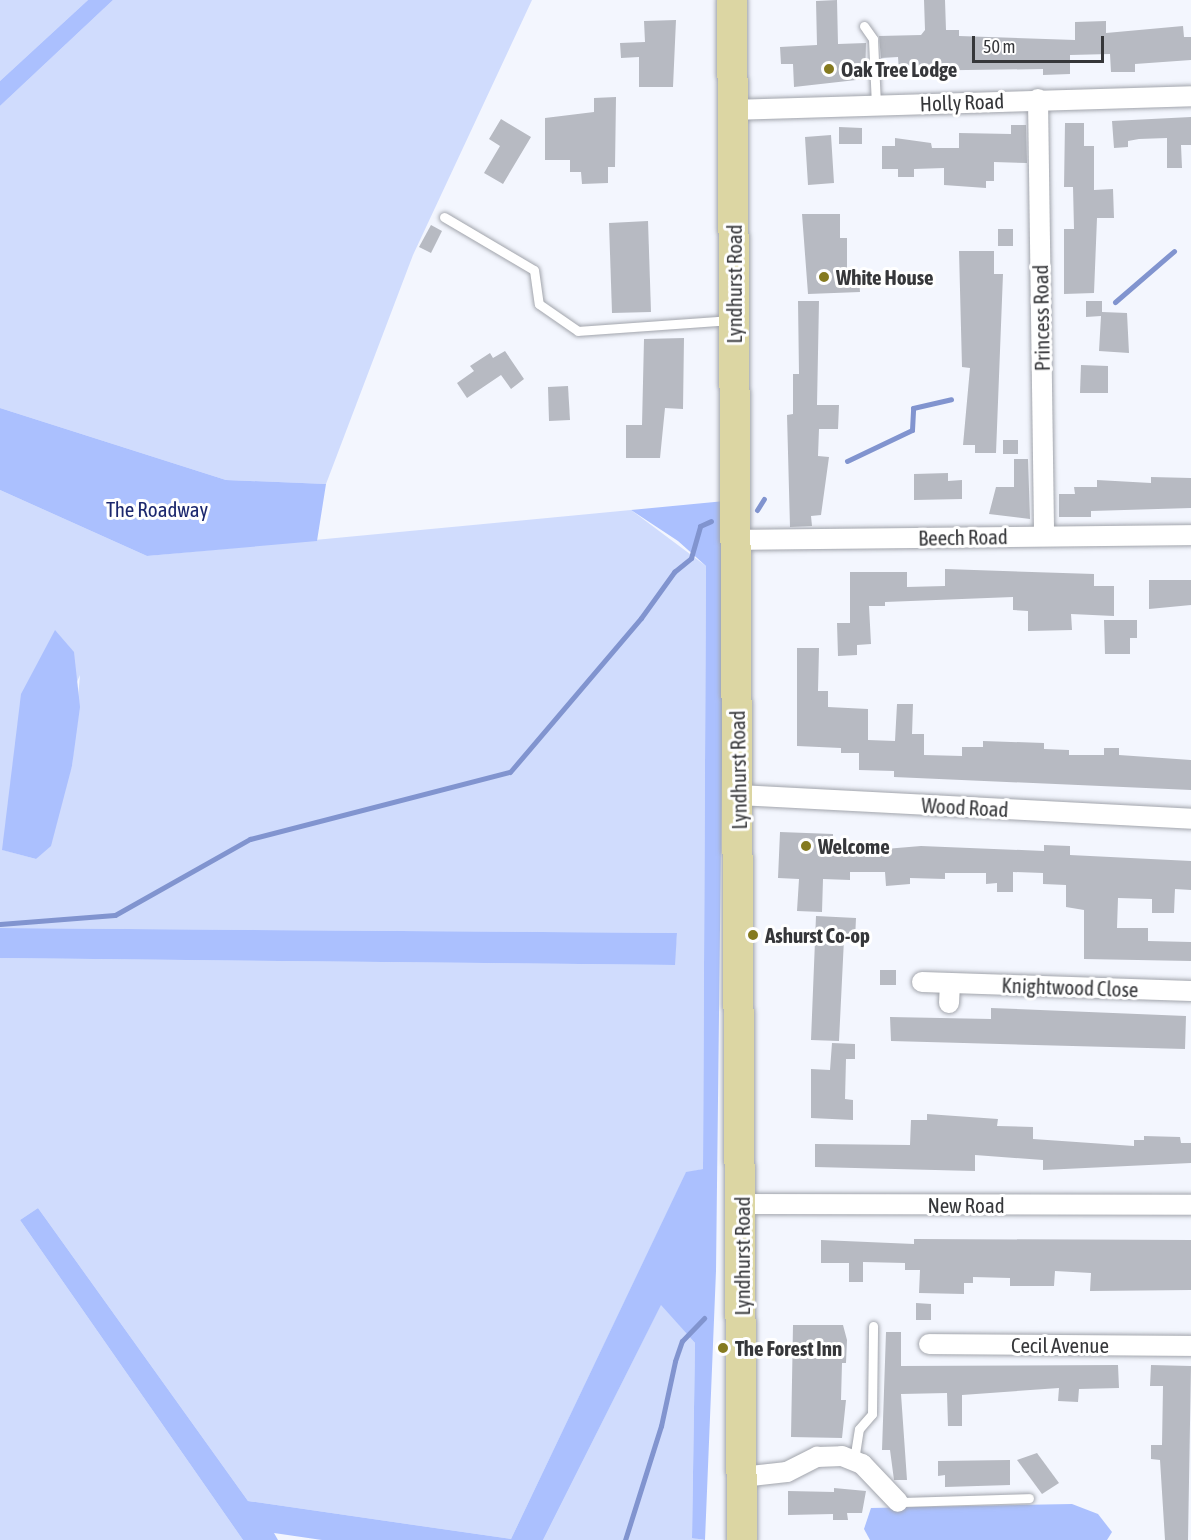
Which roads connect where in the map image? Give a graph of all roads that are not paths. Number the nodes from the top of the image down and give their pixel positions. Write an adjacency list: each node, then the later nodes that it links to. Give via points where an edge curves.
1 (732, 0): 6 (main road, Lyndhurst Road)
2 (864, 26): 5 (lane, via 873,39)
3 (1191, 96): 4 (street, Holly Road)
4 (1038, 99): 5 (street, Holly Road); 10 (street, Princess Road)
5 (876, 104): 6 (street, Holly Road)
6 (732, 110): 8 (main road, Lyndhurst Road)
7 (444, 217): 8 (lane, via 534,270 539,304 578,331)
8 (734, 320): 11 (main road, Lyndhurst Road)
9 (1191, 535): 10 (street, Beech Road)
10 (1044, 536): 11 (street, Beech Road)
11 (735, 540): 12 (main road, Lyndhurst Road)
12 (739, 795): 13 (street, Wood Road); 18 (main road, Lyndhurst Road)
13 (1191, 819)
14 (922, 982): 15 (street, Knightwood Close)
15 (950, 983): 16 (street, Knightwood Close); 17 (street)
16 (1191, 991)
17 (949, 1003)
18 (741, 1204): 19 (street, New Road); 24 (main road, Lyndhurst Road)
19 (1191, 1205)
20 (873, 1326): 23 (lane, via 872,1414 859,1430)
21 (929, 1344): 22 (street, Cecil Avenue)
22 (1191, 1346)
23 (854, 1460): 24 (street, via 817,1457 788,1472); 26 (street)
24 (742, 1477): 27 (main road, Lyndhurst Road)
25 (1029, 1498): 26 (lane)
26 (898, 1502)
27 (742, 1540)

